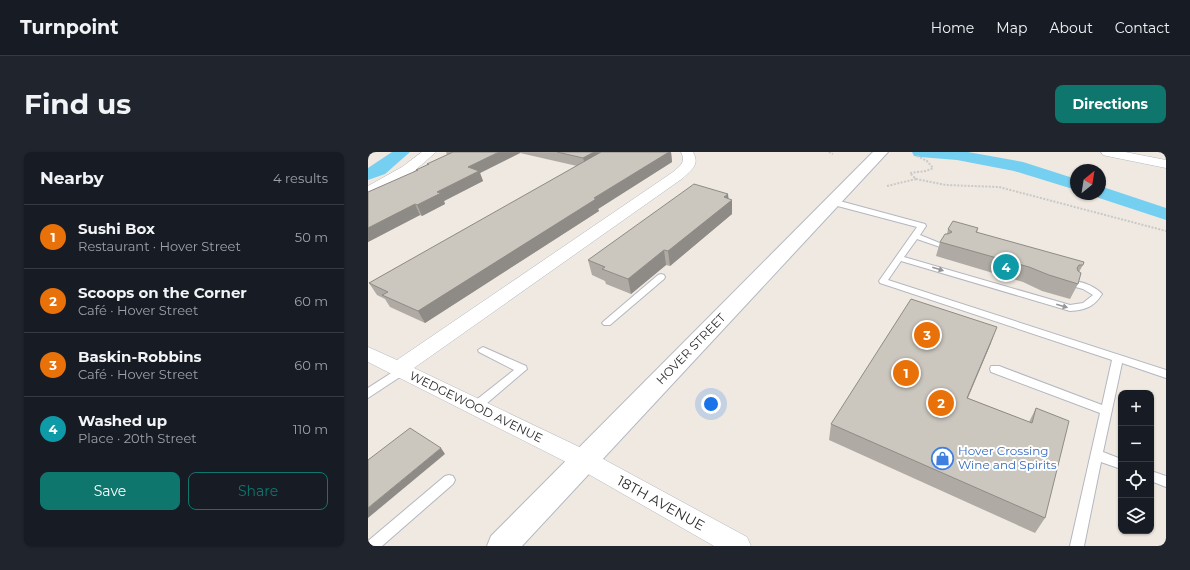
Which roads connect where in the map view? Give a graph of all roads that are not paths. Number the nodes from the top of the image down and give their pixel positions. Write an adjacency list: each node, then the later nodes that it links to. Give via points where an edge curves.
1 (430, 152): 6 (street, via 407,170)
2 (687, 152): 17 (street, via 690,158 689,165 678,175)
3 (881, 152): 7 (main road, HOVER STREET)
4 (1107, 152): 5 (street)
5 (1166, 164)
6 (368, 191)
7 (833, 202): 8 (lane, via 922,226); 24 (main road, HOVER STREET)
8 (915, 236): 9 (lane); 10 (lane)
9 (943, 246)
10 (900, 258): 12 (lane, one-way to 12, via 1070,308 1086,307 1094,302 1098,294); 16 (lane, via 883,281)
11 (661, 277): 13 (lane)
12 (1075, 284)
13 (607, 323)
14 (483, 350): 21 (lane, via 522,369)
15 (368, 354): 17 (street, WEDGEWOOD AVENUE)
16 (1118, 358): 19 (lane); 22 (lane)
17 (400, 369): 20 (lane); 21 (street, WEDGEWOOD AVENUE)
18 (994, 369): 22 (lane)
19 (1166, 374)
20 (368, 394)
21 (475, 407): 24 (street, WEDGEWOOD AVENUE)
22 (1106, 411): 23 (lane)
23 (1097, 455): 25 (lane); 32 (lane)
24 (584, 460): 30 (main road, HOVER STREET); 31 (street, 18TH AVENUE)
25 (1118, 463)
26 (1154, 477): 28 (lane)
27 (448, 480): 29 (lane)
28 (1166, 482)
29 (372, 546)
30 (502, 546)
31 (738, 546)
32 (1077, 546)

